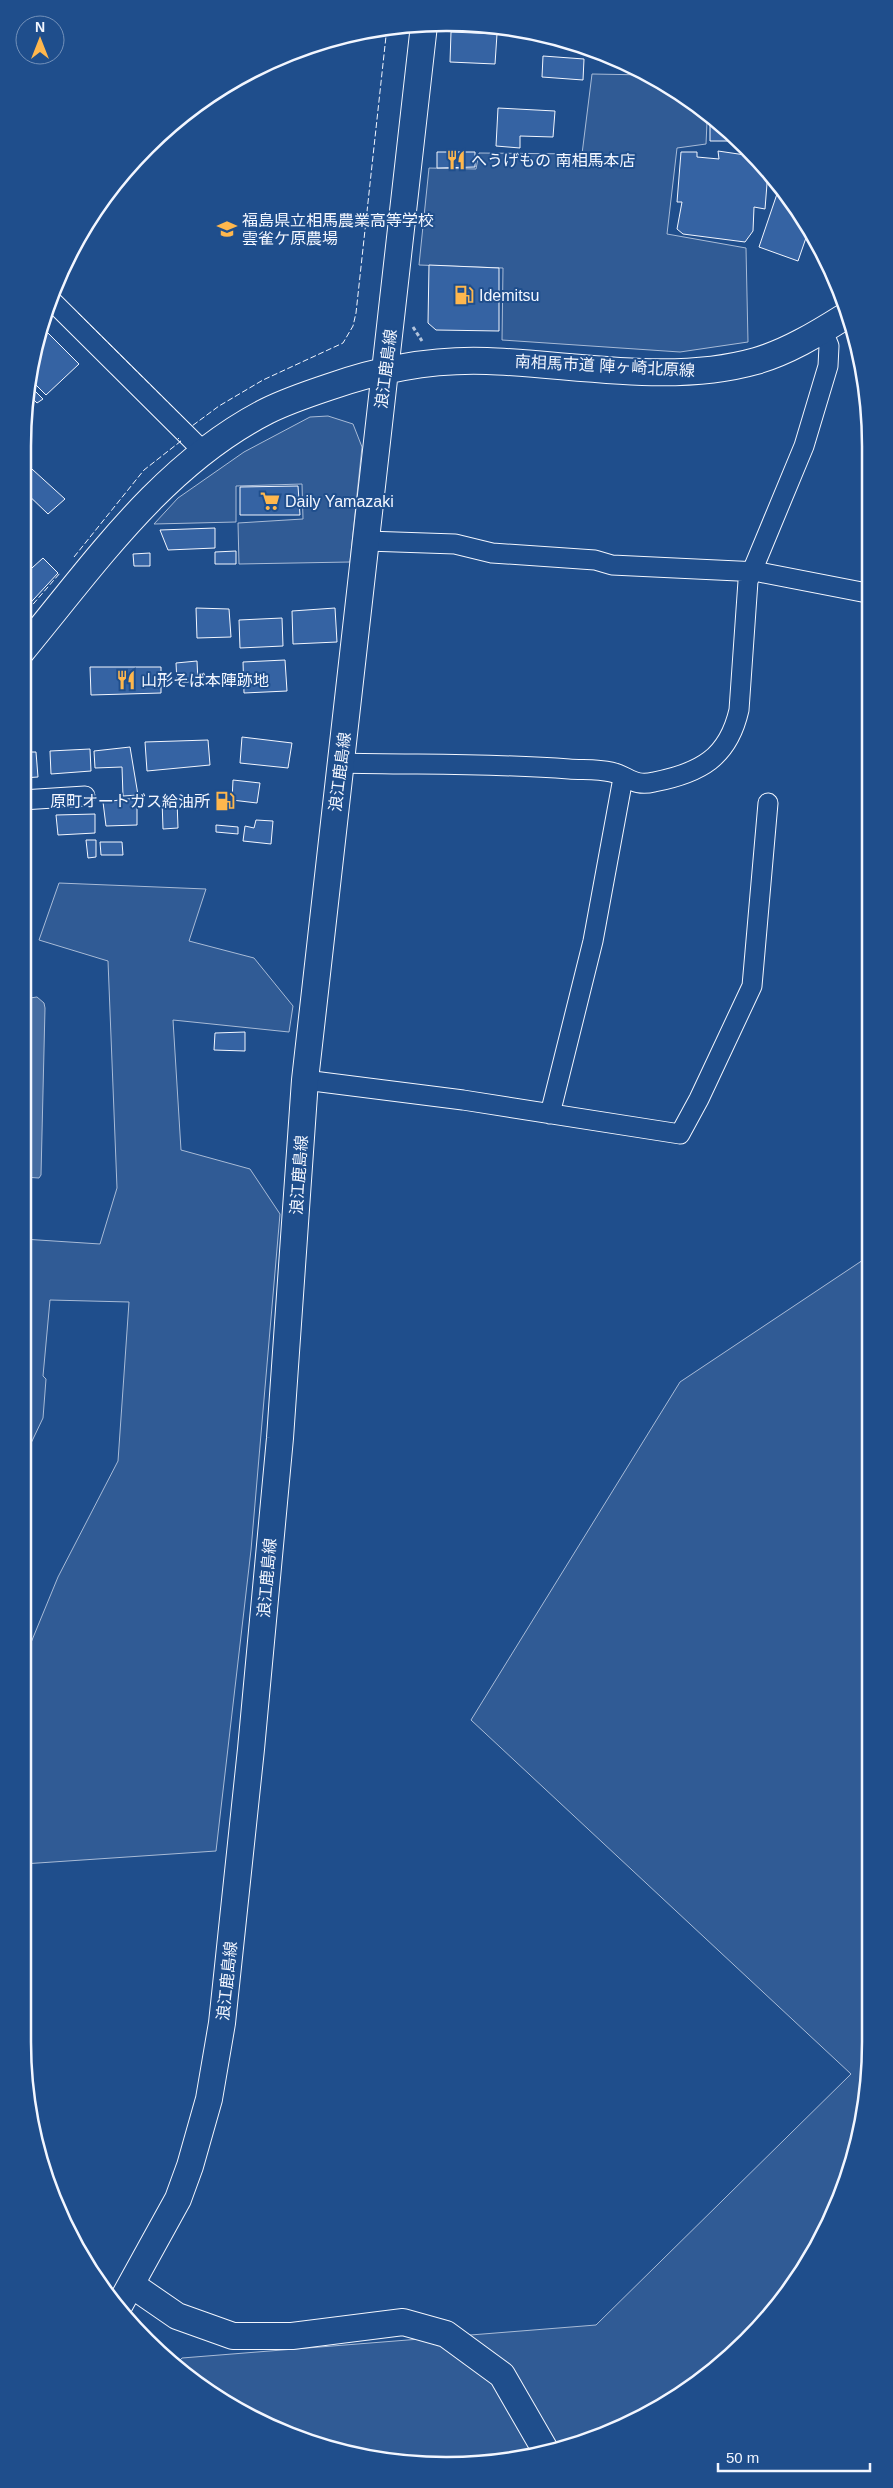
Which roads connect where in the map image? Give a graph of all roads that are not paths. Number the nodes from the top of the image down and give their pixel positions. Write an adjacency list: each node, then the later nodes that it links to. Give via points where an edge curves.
1 (423, 32): 5 (main road, 浪江鹿島線)
2 (56, 305): 6 (street)
3 (842, 319): 4 (main road, 南相馬市道 陣ヶ崎北原線)
4 (823, 331): 5 (main road, 南相馬市道 陣ヶ崎北原線, via 757,361 703,371 644,371 486,360 426,362); 8 (street, via 829,346 828,366 804,446)
5 (385, 370): 6 (main road, 南相馬市道 陣ヶ崎北原線, via 268,410); 7 (main road, 浪江鹿島線)
6 (203, 451): 10 (main road, 南相馬市道 陣ヶ崎北原線, via 128,522)
7 (367, 541): 8 (street, via 455,544 492,553 596,560 612,565); 11 (main road, 浪江鹿島線)
8 (751, 572): 9 (street); 12 (street, via 739,710 726,746 697,770 645,784)
9 (862, 592)
10 (31, 640)
11 (341, 763): 12 (street, via 560,768 611,772); 16 (main road, 浪江鹿島線)
12 (623, 778): 17 (street, via 587,969)
13 (85, 796): 14 (street)
14 (31, 799)
15 (768, 803): 17 (street, via 752,986 686,1126 680,1134)
16 (305, 1080): 17 (street); 18 (main road, 浪江鹿島線, via 277,1467 251,1749 217,2057 209,2099 178,2200)
17 (550, 1114)
18 (125, 2296): 19 (main road, via 233,2336 292,2336 403,2322 446,2334 502,2375)
19 (543, 2445)

